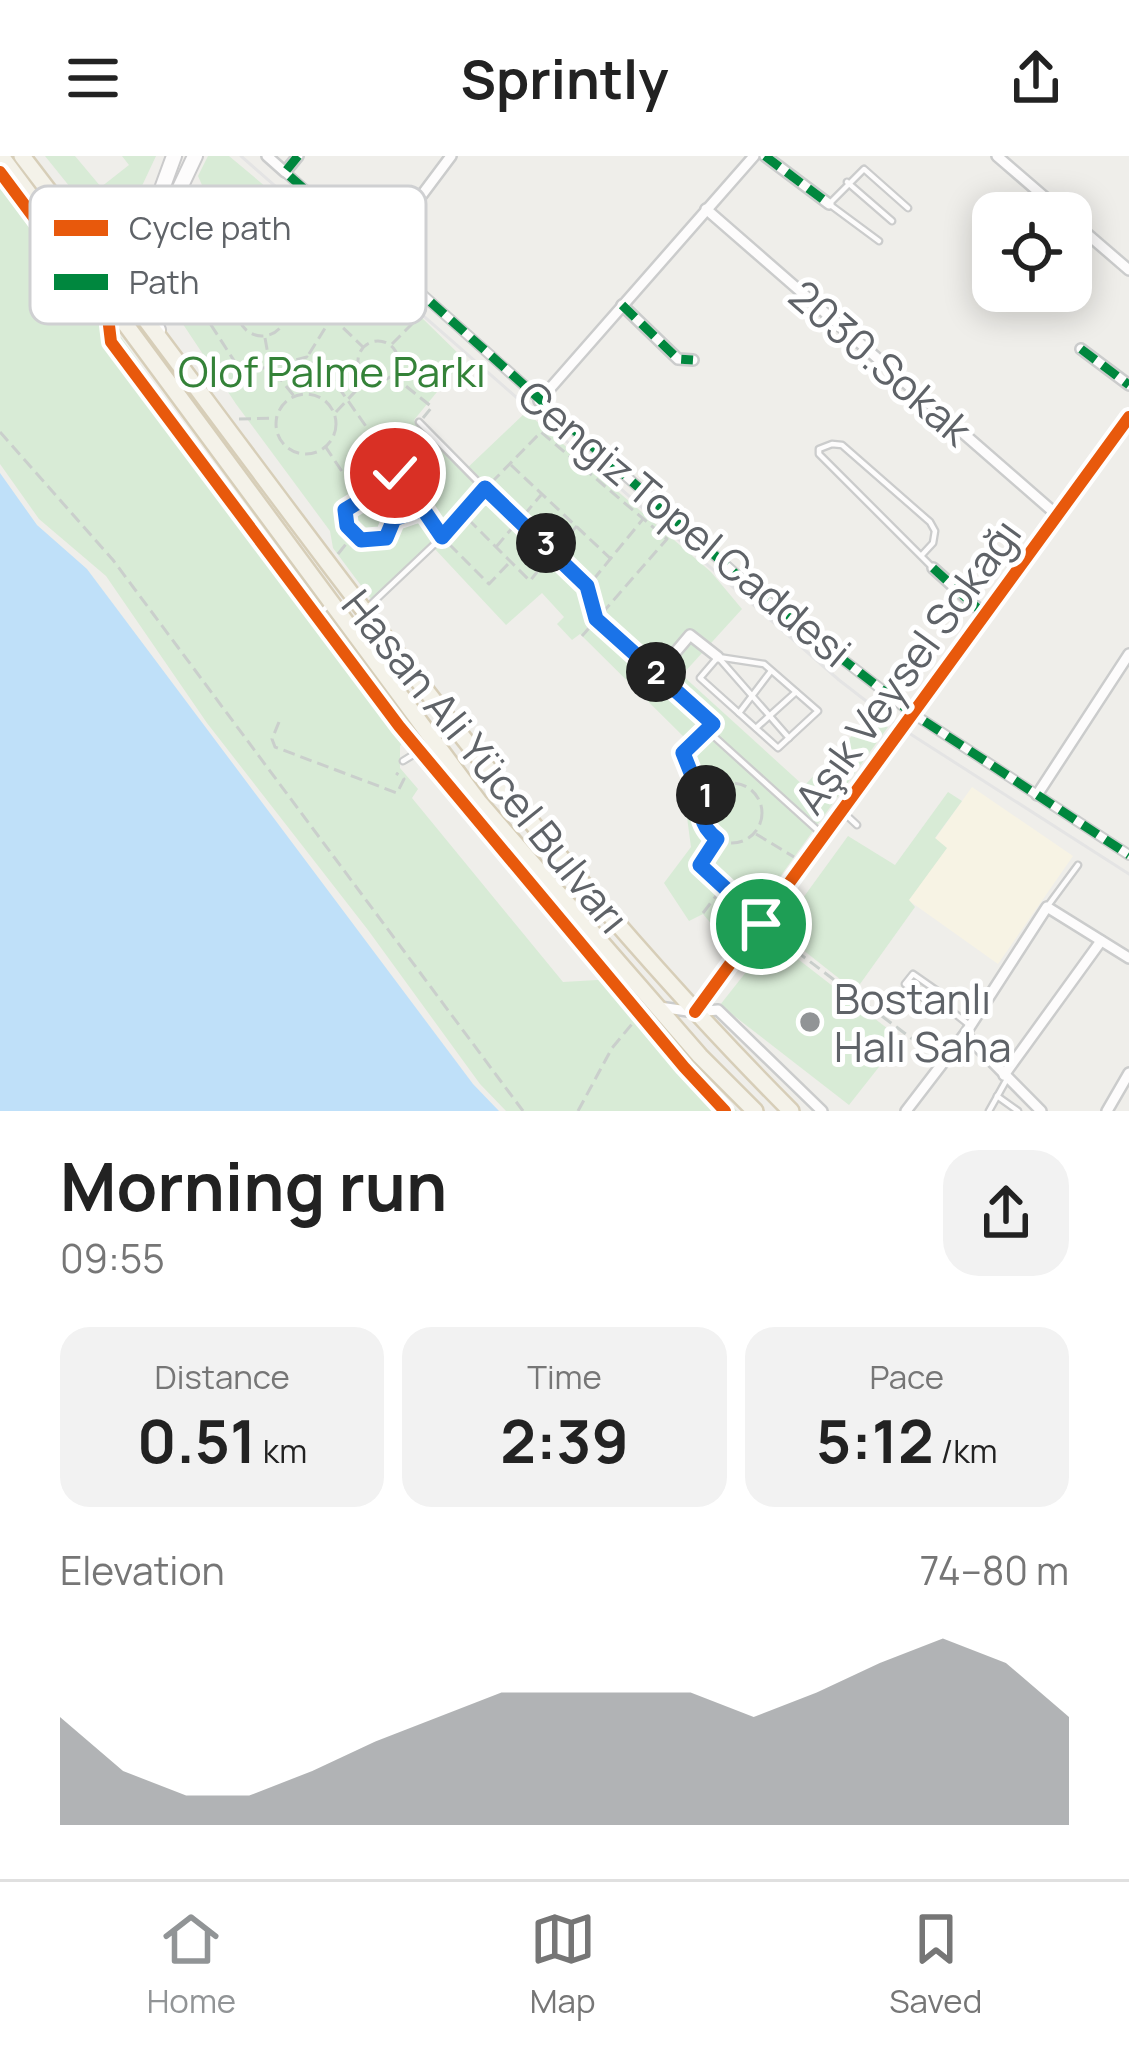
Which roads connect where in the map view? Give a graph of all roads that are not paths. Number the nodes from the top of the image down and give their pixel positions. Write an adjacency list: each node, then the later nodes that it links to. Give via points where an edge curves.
1 (1, 156): 19 (main road, Hasan Ali Yücel Bulvarı)
2 (22, 156): 13 (main road, Hasan Ali Yücel Bulvarı)
3 (174, 156): 14 (main road)
4 (195, 156): 15 (main road)
5 (268, 156): 11 (street, Cengiz Topel Caddesi)
6 (298, 156): 11 (street)
7 (451, 156): 17 (street)
8 (754, 156): 22 (street)
9 (765, 156): 20 (street)
10 (997, 156): 18 (street)
11 (285, 172): 16 (street, Cengiz Topel Caddesi)
12 (847, 182): 20 (lane); 21 (lane, via 864,169); 23 (lane)
13 (45, 186)
14 (163, 186)
15 (179, 186)
16 (300, 186)
17 (426, 189)
18 (1039, 192)
19 (30, 194)
20 (829, 204): 25 (lane)
21 (908, 208)
22 (706, 209): 28 (street); 42 (street, 2030.Sokak)
23 (892, 221)
24 (1092, 238): 26 (street)
25 (879, 241)
26 (1129, 270)
27 (426, 299): 36 (street, Cengiz Topel Caddesi)
28 (622, 305): 34 (street, via 678,359); 36 (street)
29 (128, 324): 45 (main road, Hasan Ali Yücel Bulvarı)
30 (149, 324): 32 (main road, Hasan Ali Yücel Bulvarı)
31 (154, 324): 32 (main road)
32 (161, 341): 46 (main road, Hasan Ali Yücel Bulvarı)
33 (1081, 349): 35 (street)
34 (693, 360)
35 (1129, 385)
36 (539, 401): 56 (street, Cengiz Topel Caddesi, via 757,593)
37 (1129, 417): 39 (street, Aşık Veysel Sokağı)
38 (419, 422): 41 (lane)
39 (1116, 434): 40 (street); 42 (street, Aşık Veysel Sokağı)
40 (1129, 444)
41 (485, 488): 46 (lane); 52 (lane, via 587,586 596,619)
42 (1057, 515): 47 (street, Aşık Veysel Sokağı)
43 (921, 556): 43 (lane, via 933,543 930,522 842,445 819,449); 44 (lane)
44 (932, 568): 47 (street)
45 (334, 602): 48 (lane); 60 (main road, Hasan Ali Yücel Bulvarı)
46 (365, 611): 73 (main road, Hasan Ali Yücel Bulvarı, via 631,944)
47 (984, 614): 56 (street, Aşık Veysel Sokağı)
48 (315, 617)
49 (1129, 654): 62 (street)
50 (718, 657): 51 (lane); 52 (street, via 689,635); 54 (lane); 55 (lane, via 700,678)
51 (771, 670): 53 (lane); 54 (lane)
52 (657, 674): 65 (lane)
53 (796, 692): 57 (lane); 59 (lane, via 818,711)
54 (752, 696): 55 (lane); 57 (lane)
55 (739, 713): 58 (lane)
56 (912, 713): 62 (street, Cengiz Topel Caddesi); 63 (street, Aşık Veysel Sokağı)
57 (768, 714): 58 (lane); 59 (lane)
58 (756, 728): 59 (lane, via 778,748)
59 (789, 738)
60 (436, 740): 61 (lane); 72 (main road, Hasan Ali Yücel Bulvarı)
61 (403, 761)
62 (1037, 795): 66 (street, Cengiz Topel Caddesi)
63 (842, 811): 64 (lane); 65 (street, Aşık Veysel Sokağı)
64 (857, 825)
65 (824, 836): 73 (street, Aşık Veysel Sokağı)
66 (1129, 855)
67 (1078, 866): 68 (lane)
68 (1047, 907): 69 (street); 74 (street)
69 (1101, 940): 70 (street); 76 (street)
70 (1129, 958)
71 (939, 1001): 71 (lane, via 935,1006 905,984 913,974 943,995); 74 (lane)
72 (649, 1007): 73 (street); 78 (main road, Hasan Ali Yücel Bulvarı)
73 (695, 1012): 79 (main road, Hasan Ali Yücel Bulvarı); 80 (street, via 718,1010)
74 (967, 1030): 76 (street); 81 (street)
75 (1129, 1073): 85 (street)
76 (1005, 1077): 77 (lane); 84 (street)
77 (997, 1096): 82 (lane); 83 (lane)
78 (755, 1111)
79 (791, 1111)
80 (822, 1111)
81 (907, 1111)
82 (989, 1111)
83 (1018, 1111)
84 (1041, 1111)
85 (1107, 1111)

